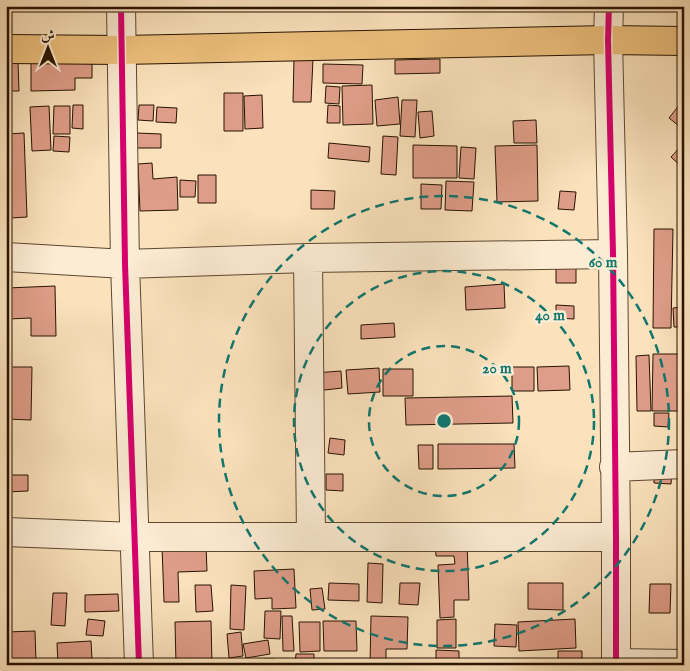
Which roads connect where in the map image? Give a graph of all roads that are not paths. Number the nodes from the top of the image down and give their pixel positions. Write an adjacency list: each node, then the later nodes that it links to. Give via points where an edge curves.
1 (121, 6): 6 (street)
2 (609, 6): 3 (street)
3 (608, 40): 4 (main road); 6 (main road); 7 (street)
4 (684, 41)
5 (6, 50): 6 (main road)
6 (122, 50): 10 (street)
7 (612, 254): 9 (street); 12 (street)
8 (6, 258): 10 (street)
9 (308, 258): 10 (street); 16 (street)
10 (124, 264): 15 (street)
11 (684, 464): 12 (street)
12 (614, 467): 14 (street)
13 (6, 532): 15 (street)
14 (616, 536): 16 (street); 17 (street)
15 (134, 537): 16 (street); 19 (street)
16 (311, 537)
17 (616, 664): 18 (street)
18 (684, 664)
19 (139, 665)

